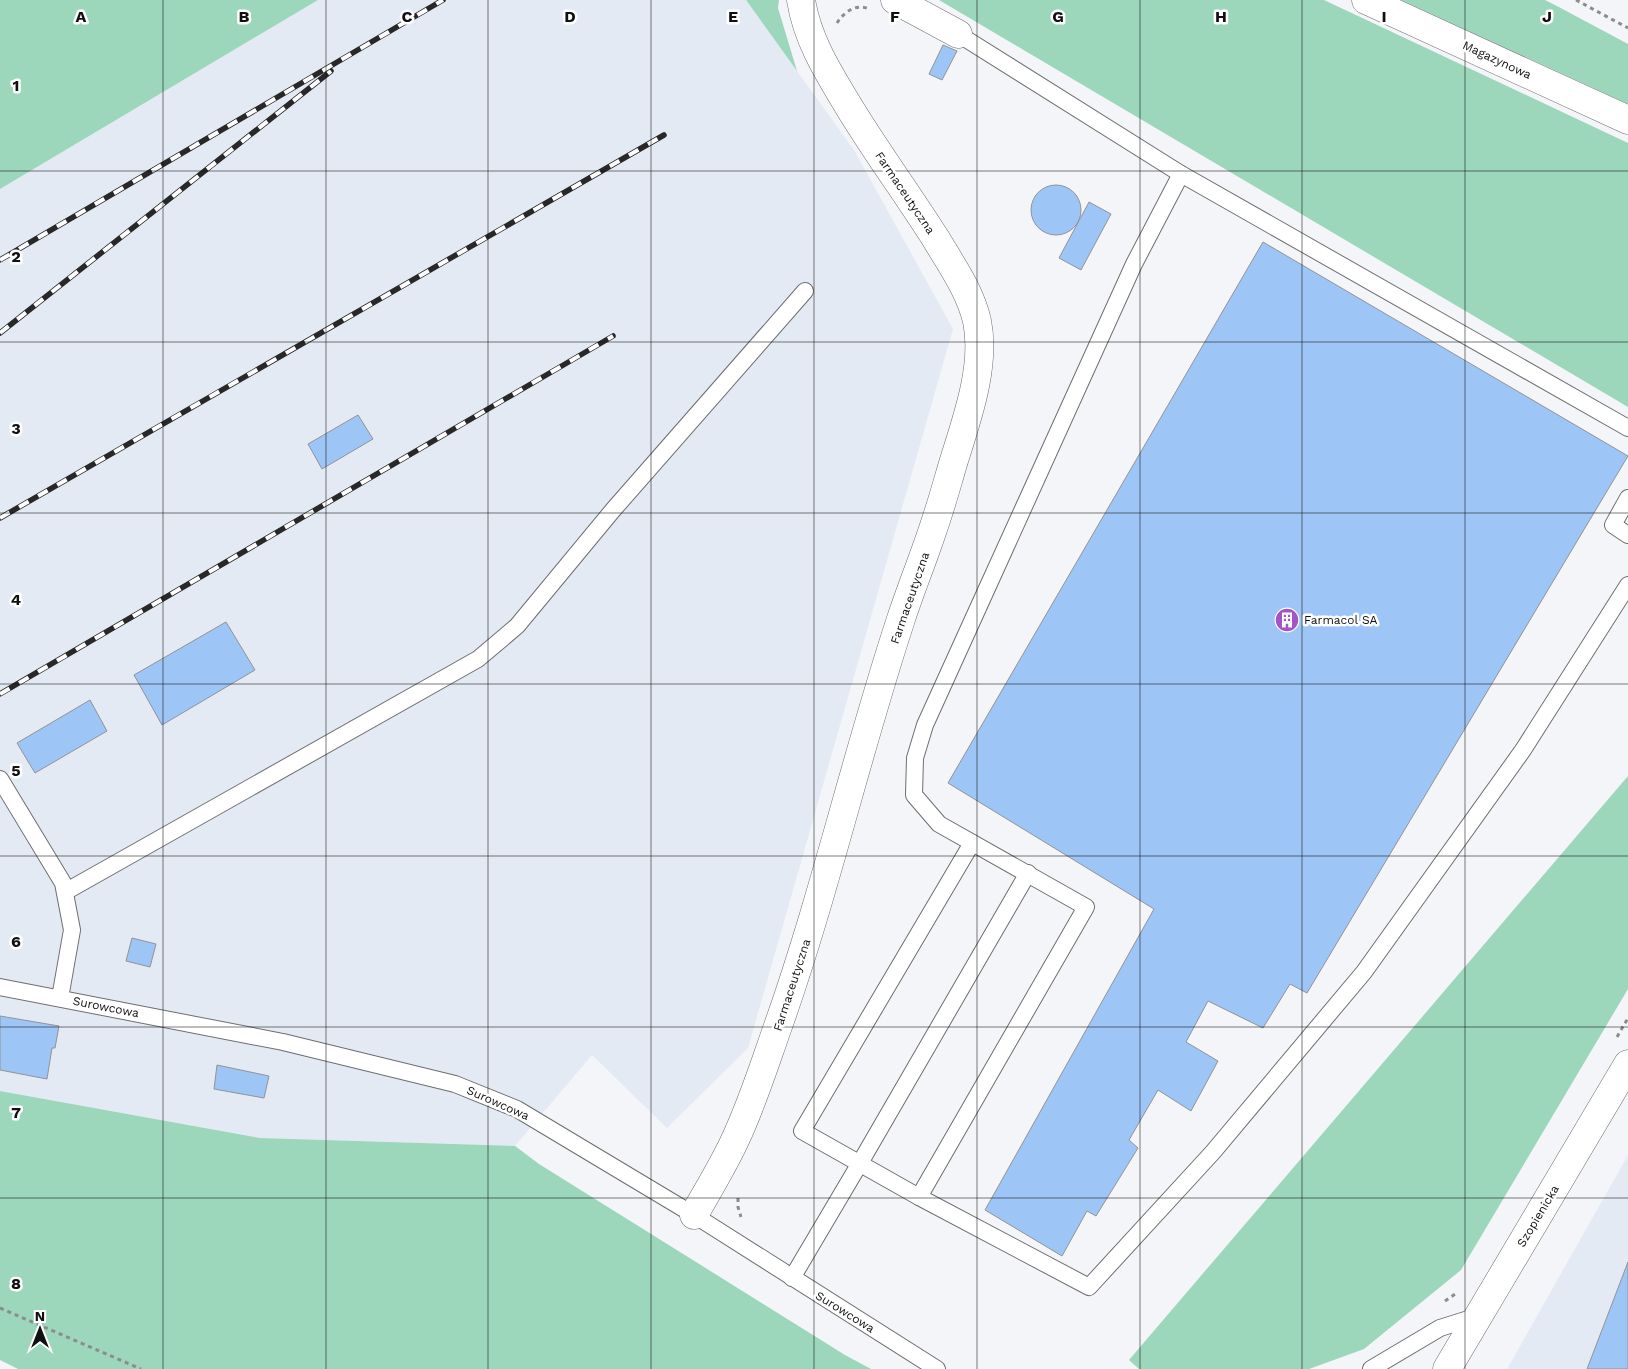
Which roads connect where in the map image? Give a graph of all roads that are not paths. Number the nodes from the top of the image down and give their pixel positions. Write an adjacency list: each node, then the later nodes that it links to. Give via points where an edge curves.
1 (801, 0): 21 (street, Farmaceutyczna, via 810,38 828,73 965,287 978,332 977,374 965,424 901,619 819,903 787,1001 736,1139)
2 (895, 0): 4 (street)
3 (1366, 0): 5 (street, Magazynowa)
4 (958, 34): 6 (lane)
5 (1628, 120)
6 (1180, 174): 8 (lane); 13 (lane, via 1134,264 925,725 915,758 914,794 939,824)
7 (805, 291): 15 (lane, via 613,510 517,626 478,659)
8 (1628, 428)
9 (1628, 498): 10 (lane, via 1613,525)
10 (1628, 535)
11 (1628, 586): 20 (lane, via 1523,750 1364,972 1213,1152 1089,1287)
12 (0, 779): 15 (lane, via 63,883)
13 (972, 843): 14 (lane); 19 (lane, via 802,1131)
14 (1028, 873): 19 (lane); 20 (lane, via 1086,907)
15 (65, 892): 17 (lane, via 72,930)
16 (0, 986): 17 (lane, Surowcowa)
17 (60, 998): 21 (lane, Surowcowa, via 283,1042 456,1084 517,1109)
18 (1628, 1064): 23 (street, Szopienicka)
19 (860, 1164): 20 (lane); 22 (lane)
20 (919, 1197)
21 (694, 1215): 22 (lane, Surowcowa)
22 (792, 1278): 24 (lane, Surowcowa)
23 (1478, 1316): 25 (lane, via 1440,1328); 26 (street, Szopienicka)
24 (937, 1369)
25 (1371, 1369)
26 (1447, 1369)

